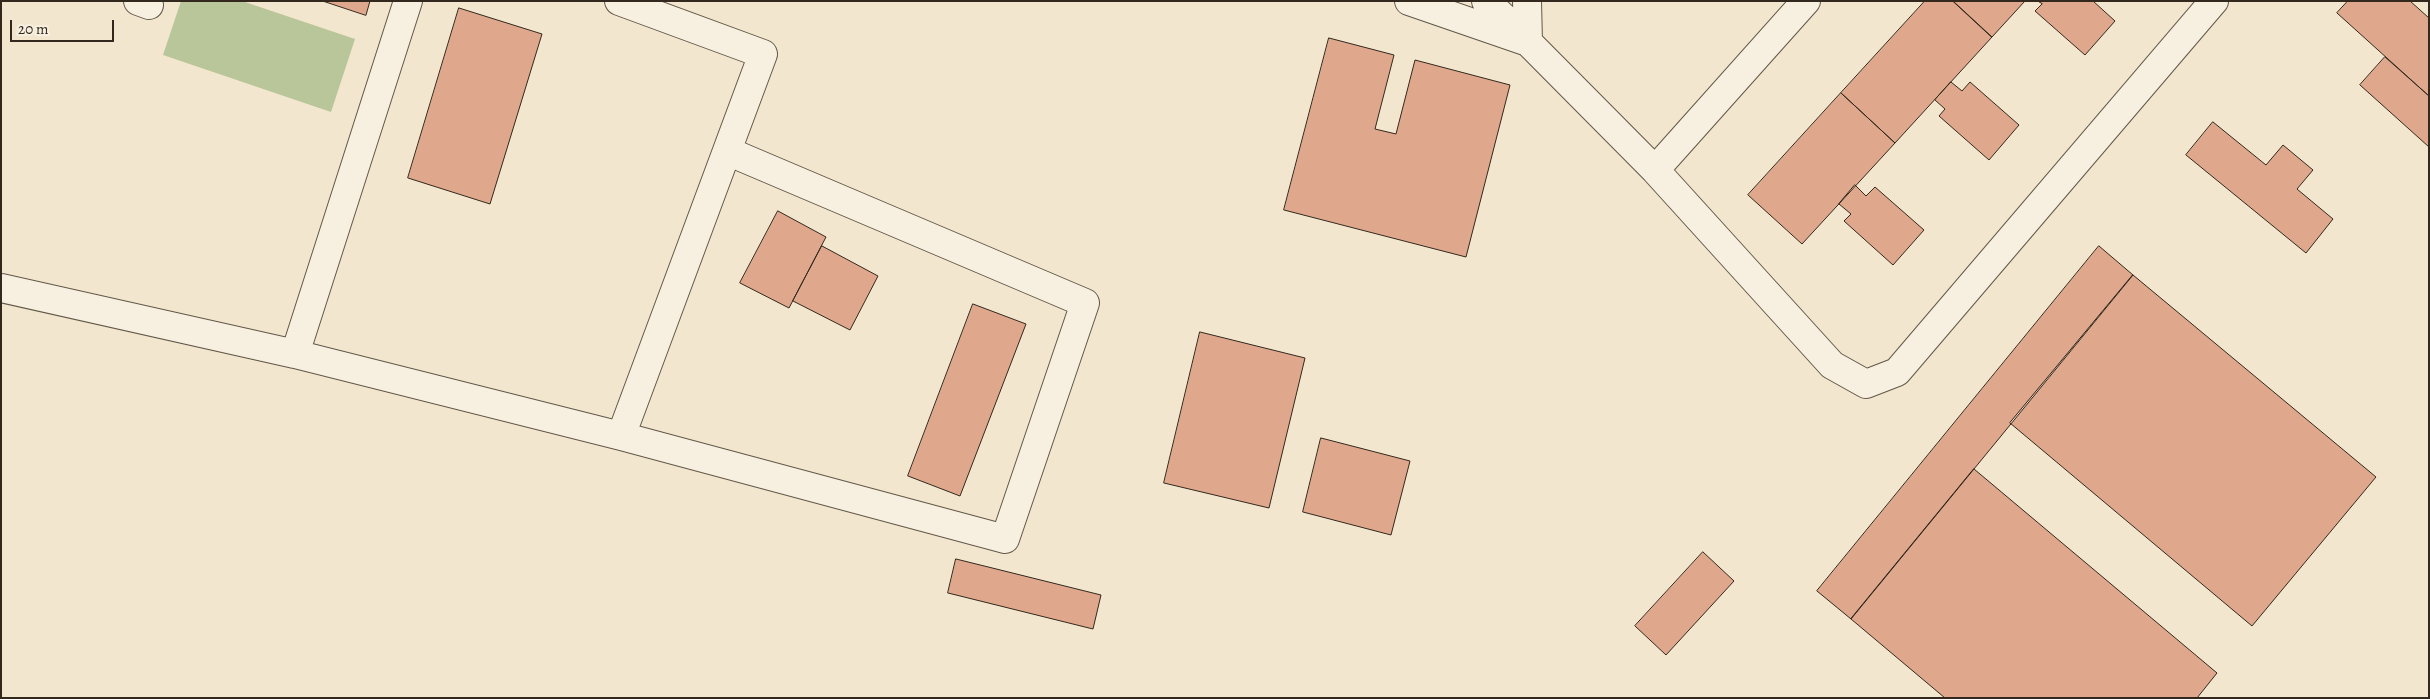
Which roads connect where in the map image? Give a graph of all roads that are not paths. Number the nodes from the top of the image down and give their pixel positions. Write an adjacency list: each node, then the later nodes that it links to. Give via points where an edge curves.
1 (408, 1): 12 (lane)
2 (620, 1): 9 (lane, via 763,54)
3 (1409, 1): 8 (lane)
4 (1486, 1): 8 (lane)
5 (1527, 1): 8 (lane)
6 (1806, 1): 10 (lane)
7 (2204, 5): 10 (lane, via 1897,372 1866,384 1832,365)
8 (1528, 42): 10 (lane)
9 (728, 151): 13 (lane); 13 (lane, via 1085,303 1005,539)
10 (1655, 170)
11 (1, 288): 12 (lane)
12 (295, 354): 13 (lane)
13 (621, 436)

